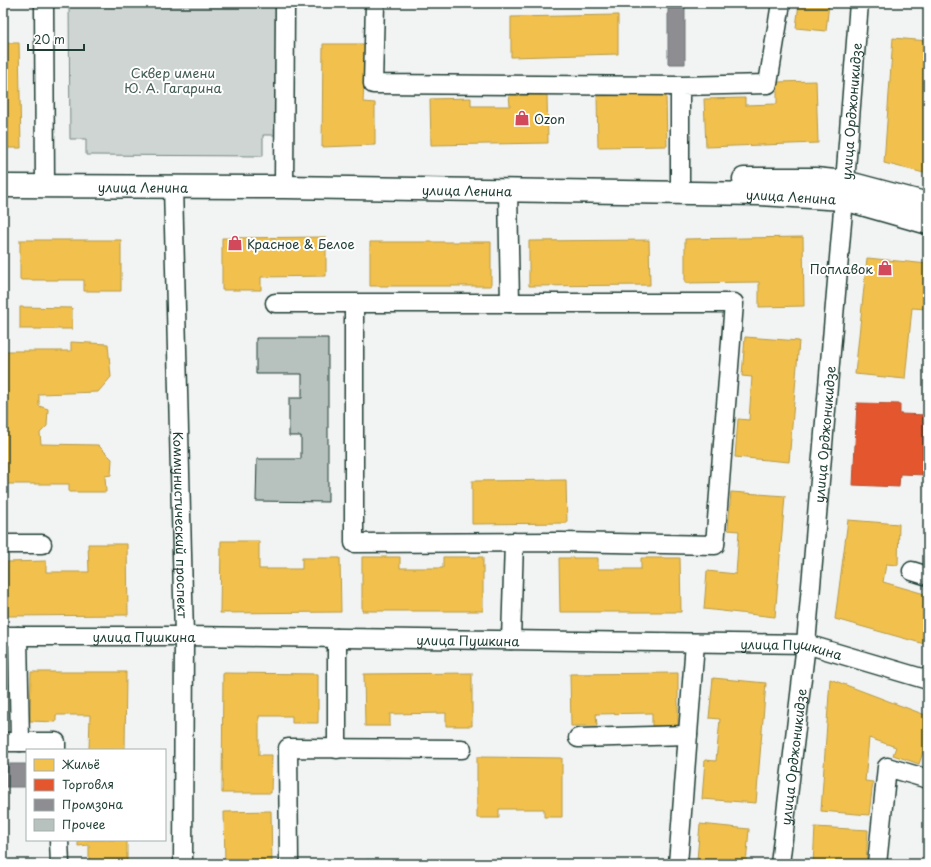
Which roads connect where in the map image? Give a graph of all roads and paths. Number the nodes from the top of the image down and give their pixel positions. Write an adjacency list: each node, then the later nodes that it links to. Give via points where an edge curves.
1 (44, 3): 8 (street)
2 (285, 3): 9 (street)
3 (375, 3): 6 (street, via 373,84)
4 (781, 3): 6 (street, via 768,84)
5 (859, 3): 14 (street, улица Орджоникидзе)
6 (680, 86): 13 (street)
7 (3, 175): 8 (main road)
8 (45, 180): 9 (main road); 11 (main road, улица Ленина); 12 (main road, улица Ленина)
9 (284, 181): 10 (main road, улица Ленина); 12 (main road, улица Ленина)
10 (508, 184): 13 (main road, улица Ленина); 19 (street)
11 (3, 186)
12 (172, 186): 24 (street, Коммунистический проспект)
13 (680, 186): 14 (main road, улица Ленина, via 760,194)
14 (845, 190): 15 (main road); 16 (main road, улица Ленина); 28 (street, улица Орджоникидзе)
15 (928, 204)
16 (928, 223)
17 (275, 303): 18 (street)
18 (354, 303): 19 (street); 20 (street, via 354,543)
19 (510, 303): 20 (street, via 734,303 715,545)
20 (514, 542): 26 (street)
21 (3, 544): 22 (street)
22 (42, 544)
23 (10, 636): 24 (street, улица Пушкина); 32 (street)
24 (184, 636): 25 (street, улица Пушкина); 39 (street, Коммунистический проспект)
25 (337, 638): 26 (street, улица Пушкина); 34 (street)
26 (511, 640): 27 (street, улица Пушкина)
27 (695, 642): 28 (street, улица Пушкина); 30 (street)
28 (806, 644): 29 (street, улица Пушкина); 42 (street, улица Орджоникидзе)
29 (928, 680)
30 (688, 735): 31 (street); 41 (street)
31 (578, 738)
32 (11, 742): 33 (street, via 56,742)
33 (56, 749)
34 (337, 749): 35 (street); 40 (street, via 288,748)
35 (462, 749)
36 (928, 779): 43 (street, via 887,767)
37 (59, 841): 38 (street)
38 (60, 864)
39 (183, 864)
40 (289, 864)
41 (678, 864)
42 (780, 864)
43 (877, 864)

